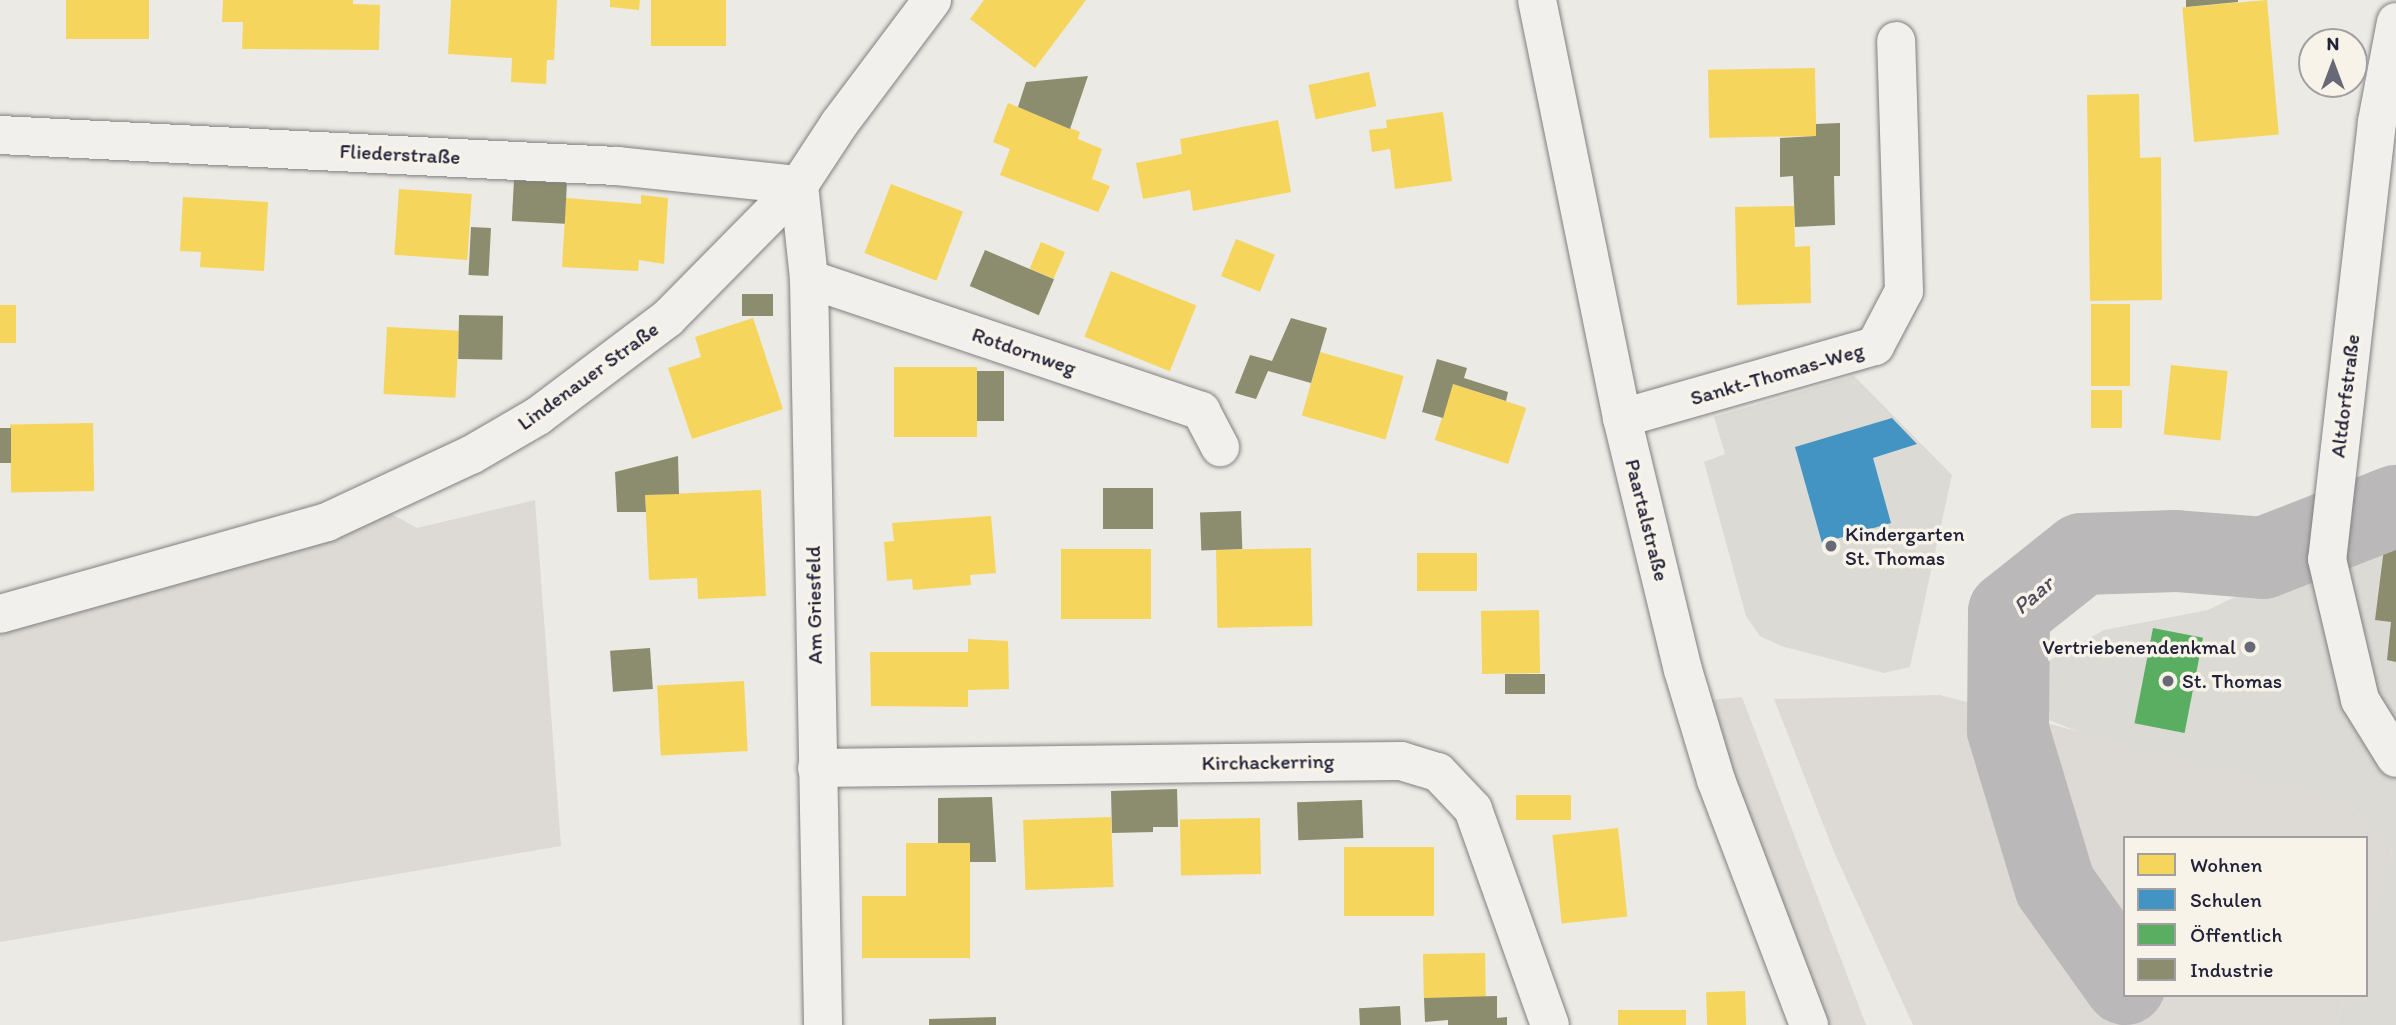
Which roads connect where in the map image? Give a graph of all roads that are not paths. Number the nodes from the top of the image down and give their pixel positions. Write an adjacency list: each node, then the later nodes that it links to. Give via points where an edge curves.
1 (932, 0): 6 (street, Lindenauer Straße)
2 (1537, 0): 8 (street, Paartalstraße)
3 (2396, 22): 11 (street, Altdorfstraße, via 2377,122 2327,559 2360,700)
4 (1896, 41): 8 (street, Sankt-Thomas-Weg, via 1904,291 1875,346)
5 (0, 135): 6 (street, Fliederstraße, via 617,166)
6 (799, 185): 7 (street, Am Griesfeld); 10 (street, Lindenauer Straße, via 668,318 538,416 471,455 327,522)
7 (809, 279): 9 (street, Rotdornweg, via 1201,411); 12 (street, Am Griesfeld)
8 (1622, 418): 15 (street, Paartalstraße, via 1683,670 1716,780)
9 (1220, 447)
10 (0, 614)
11 (2396, 758)
12 (817, 768): 13 (street, Am Griesfeld); 14 (street, Kirchackerring, via 1401,761 1438,772 1472,809)
13 (823, 1025)
14 (1550, 1025)
15 (1810, 1025)

